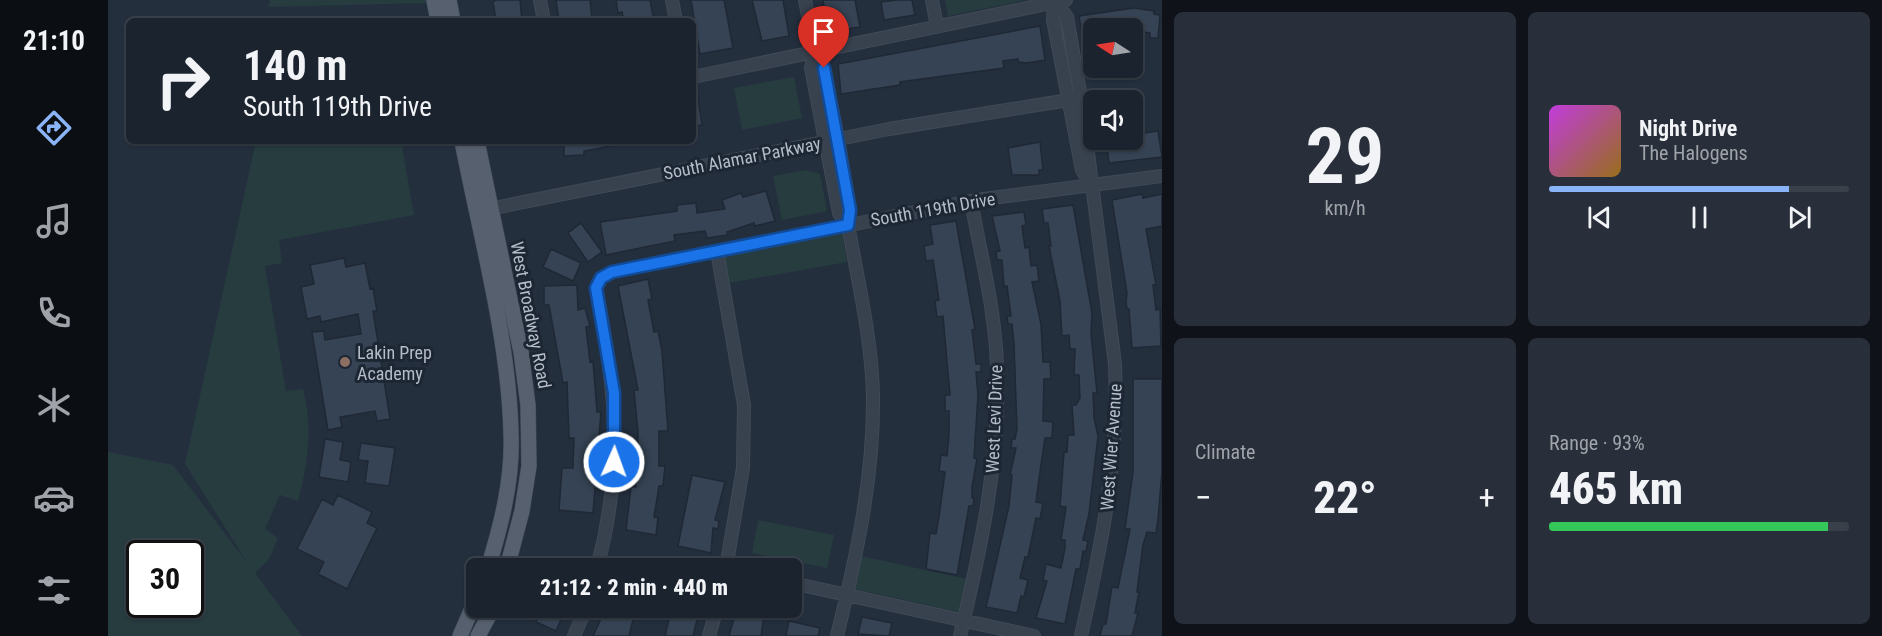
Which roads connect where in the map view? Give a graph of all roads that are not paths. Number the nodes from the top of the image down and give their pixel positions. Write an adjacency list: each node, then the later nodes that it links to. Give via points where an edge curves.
1 (434, 0): 8 (main road)
2 (449, 0): 9 (main road)
3 (540, 0): 10 (street)
4 (672, 0): 11 (street)
5 (805, 0): 13 (street)
6 (932, 0): 12 (street)
7 (1059, 1): 12 (street); 15 (street, West Wier Avenue, via 1053,20)
8 (437, 18)
9 (452, 18)
10 (543, 18)
11 (675, 18)
12 (937, 26): 13 (street)
13 (815, 51): 14 (street); 16 (street, via 811,68)
14 (696, 75)
15 (1076, 99): 16 (street, South Alamar Parkway); 20 (street, West Wier Avenue, via 1082,170)
16 (831, 140): 22 (street, South Alamar Parkway); 23 (street, via 839,213)
17 (463, 144): 22 (main road, West Broadway Road)
18 (477, 144): 22 (main road, West Broadway Road)
19 (1162, 176): 20 (street, South 119th Drive)
20 (1091, 184): 21 (street, South 119th Drive); 43 (street, West Wier Avenue, via 1117,405 1111,490)
21 (971, 201): 23 (street, South 119th Drive); 35 (street, West Levi Drive, via 997,366 998,423 992,487)
22 (483, 210): 25 (main road, West Broadway Road, via 512,436 503,511); 26 (main road, West Broadway Road, via 521,352 528,405 529,466)
23 (848, 225): 24 (street, South 119th Drive); 30 (street, via 868,345 873,406 867,493)
24 (717, 251): 27 (street, South 119th Drive, via 612,272 601,278 596,288 613,382 616,443 612,500); 28 (street, via 744,405 743,468)
25 (491, 558)
26 (510, 558)
27 (599, 558)
28 (728, 558)
29 (802, 585): 30 (street)
30 (847, 595): 35 (street); 40 (street)
31 (468, 618): 36 (main road)
32 (488, 618): 37 (main road)
33 (582, 618): 38 (street)
34 (714, 618): 39 (street)
35 (964, 621): 41 (street, West Levi Drive); 42 (street)
36 (460, 636)
37 (478, 636)
38 (574, 636)
39 (709, 636)
40 (837, 636)
41 (960, 636)
42 (1034, 636)
43 (1081, 636)

